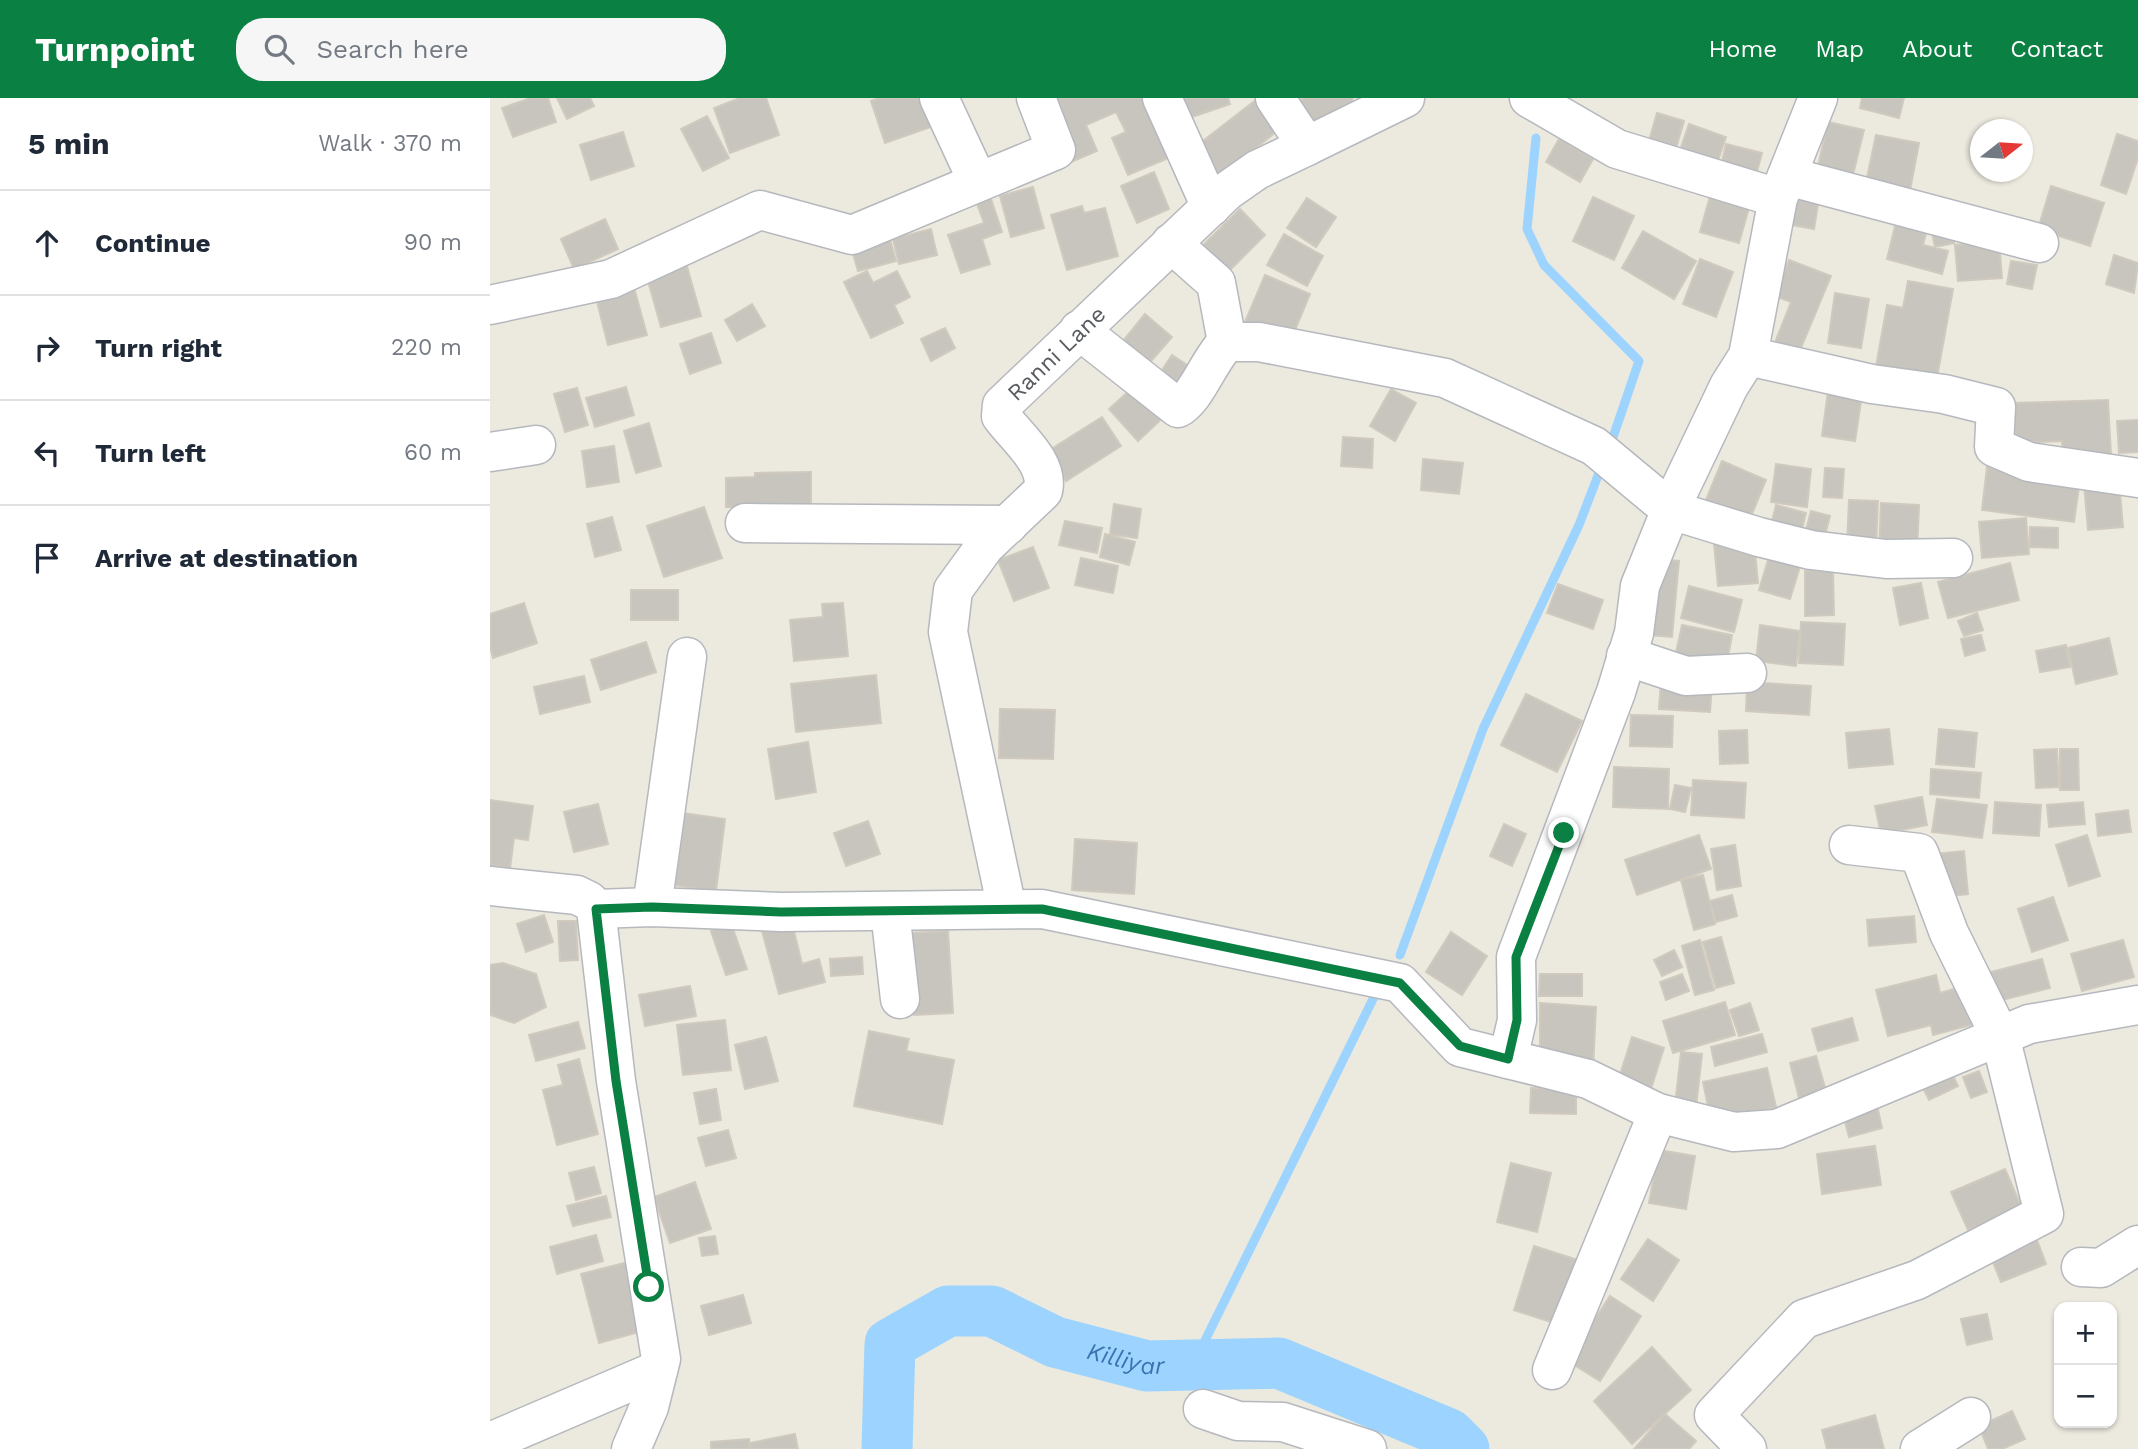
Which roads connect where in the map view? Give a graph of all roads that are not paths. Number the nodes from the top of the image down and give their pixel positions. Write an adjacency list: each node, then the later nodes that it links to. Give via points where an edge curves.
1 (939, 98): 9 (street)
2 (1037, 98): 9 (street, via 1056,150)
3 (1162, 98): 11 (street)
4 (1275, 98): 8 (street)
5 (1405, 98): 8 (street, Ranni Lane)
6 (1529, 98): 10 (street, via 1617,149)
7 (1818, 98): 10 (street)
8 (1307, 146): 11 (street, Ranni Lane, via 1257,170)
9 (978, 182): 14 (street, via 852,235 760,211 611,279)
10 (1783, 187): 13 (street); 17 (street)
11 (1211, 207): 12 (street, Ranni Lane)
12 (1171, 243): 15 (street, Ranni Lane); 16 (street, via 1216,283)
13 (2039, 243)
14 (490, 305)
15 (1079, 330): 16 (street, via 1178,408 1187,404 1215,354); 23 (street, Ranni Lane, via 1002,405 1001,416 1045,474 1043,491)
16 (1227, 342): 21 (street, via 1259,342 1445,378 1594,446)
17 (1748, 356): 20 (street, via 1996,407 1994,447 2029,462); 21 (street, via 1729,386)
18 (536, 445): 19 (street)
19 (490, 452)
20 (2138, 478)
21 (1671, 510): 24 (street, via 1811,550 1886,559); 26 (street, via 1640,586)
22 (745, 523): 23 (street)
23 (1008, 525): 32 (street, Ranni Lane, via 953,590 948,632)
24 (1953, 558)
25 (687, 656): 30 (street)
26 (1626, 656): 27 (street, via 1686,676); 37 (street, via 1516,957 1517,1020)
27 (1747, 673)
28 (1849, 845): 36 (street, via 1919,853 1949,933)
29 (490, 886): 31 (street, via 577,895)
30 (652, 907): 31 (street); 33 (street)
31 (596, 909): 41 (street, via 616,1081 661,1359)
32 (1007, 909): 33 (street); 37 (street, via 1042,909 1400,983 1460,1046)
33 (890, 911): 34 (street)
34 (900, 999)
35 (2138, 1005): 36 (street, via 2029,1024)
36 (2000, 1036): 38 (street, via 1777,1129 1734,1132); 48 (street, via 2044,1214 1917,1280 1804,1319 1714,1415)
37 (1508, 1059): 38 (street, via 1588,1079)
38 (1658, 1113): 42 (street)
39 (2138, 1245): 40 (street, via 2101,1268)
40 (2081, 1267)
41 (658, 1370): 45 (street); 46 (street)
42 (1552, 1370)
43 (1203, 1409): 47 (street, via 1238,1421 1283,1422)
44 (1971, 1417): 49 (street)
45 (490, 1442)
46 (631, 1449)
47 (1367, 1449)
48 (1748, 1449)
49 (1920, 1449)

